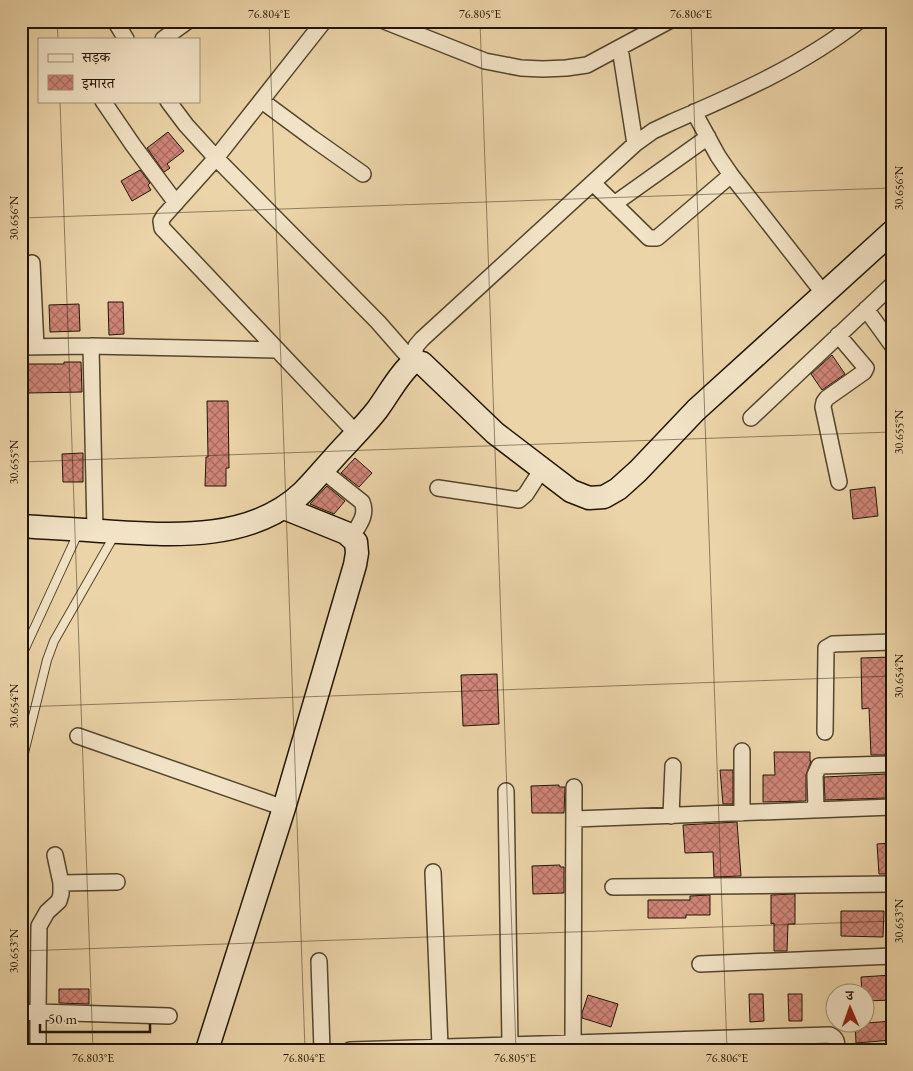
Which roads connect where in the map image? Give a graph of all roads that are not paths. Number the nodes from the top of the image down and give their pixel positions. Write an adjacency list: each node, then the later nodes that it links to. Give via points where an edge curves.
1 (115, 21): 7 (street)
2 (188, 21): 8 (street)
3 (324, 21): 10 (street)
4 (384, 21): 9 (street, via 485,61 521,68 587,65)
5 (669, 21): 9 (street)
6 (859, 21): 13 (street, via 794,65)
7 (125, 38)
8 (164, 38)
9 (620, 48): 15 (street)
10 (262, 101): 16 (street); 17 (street)
11 (104, 102): 20 (street)
12 (169, 102): 16 (street)
13 (694, 112): 14 (street); 15 (street, via 653,131)
14 (708, 137): 18 (street); 21 (street)
15 (635, 144): 19 (street)
16 (216, 158): 20 (street); 32 (street, via 378,322)
17 (364, 174)
18 (731, 175): 21 (street, via 656,238 649,238); 25 (street)
19 (593, 183): 21 (street); 32 (street, via 422,338 416,346)
20 (176, 202): 31 (street, via 161,221 162,228)
21 (614, 204)
22 (892, 232): 25 (street)
23 (32, 263): 30 (street)
24 (892, 285): 26 (street)
25 (824, 294): 35 (street, via 696,410 618,489 604,497 589,498 571,491)
26 (866, 309): 27 (street); 28 (street)
27 (838, 335): 33 (street); 37 (street, via 866,368 824,402)
28 (892, 345)
29 (91, 346): 30 (street); 31 (street); 41 (street)
30 (29, 347)
31 (276, 350): 34 (street)
32 (413, 362): 34 (street); 35 (street, via 422,363 495,433)
33 (751, 418)
34 (356, 433): 36 (street)
35 (542, 469): 38 (street, via 519,500)
36 (322, 470): 39 (street); 42 (street, via 365,507)
37 (839, 482)
38 (438, 488)
39 (284, 508): 41 (street, via 247,525 217,531 152,534); 42 (street, via 346,533)
40 (21, 526): 41 (street)
41 (97, 530): 44 (lane); 49 (lane, via 47,660)
42 (351, 538): 54 (street, via 356,542 355,565)
43 (892, 642): 45 (street, via 833,644 826,648)
44 (21, 657)
45 (825, 732)
46 (78, 736): 54 (street)
47 (742, 751): 56 (street)
48 (892, 764): 55 (street, via 819,766 815,775)
49 (21, 765)
50 (673, 766): 57 (street)
51 (574, 787): 58 (street)
52 (506, 791): 72 (street)
53 (892, 807): 55 (street)
54 (284, 808): 76 (street)
55 (816, 810): 56 (street)
56 (742, 813): 57 (street)
57 (671, 816): 58 (street)
58 (575, 819): 71 (street)
59 (54, 855): 62 (street)
60 (434, 872): 73 (street)
61 (117, 882): 62 (street)
62 (61, 883): 68 (street, via 59,900 39,926)
63 (892, 884): 64 (street)
64 (613, 886)
65 (892, 956): 67 (street)
66 (319, 960): 77 (street)
67 (700, 964)
68 (38, 1012): 69 (street); 70 (street); 75 (street)
69 (21, 1013)
70 (169, 1016)
71 (573, 1042): 72 (street); 79 (street, via 830,1035 836,1040)
72 (510, 1044): 73 (street)
73 (440, 1046): 74 (street)
74 (392, 1049): 78 (street)
75 (38, 1050)
76 (207, 1050)
77 (322, 1050)
78 (350, 1050)
79 (837, 1050)

